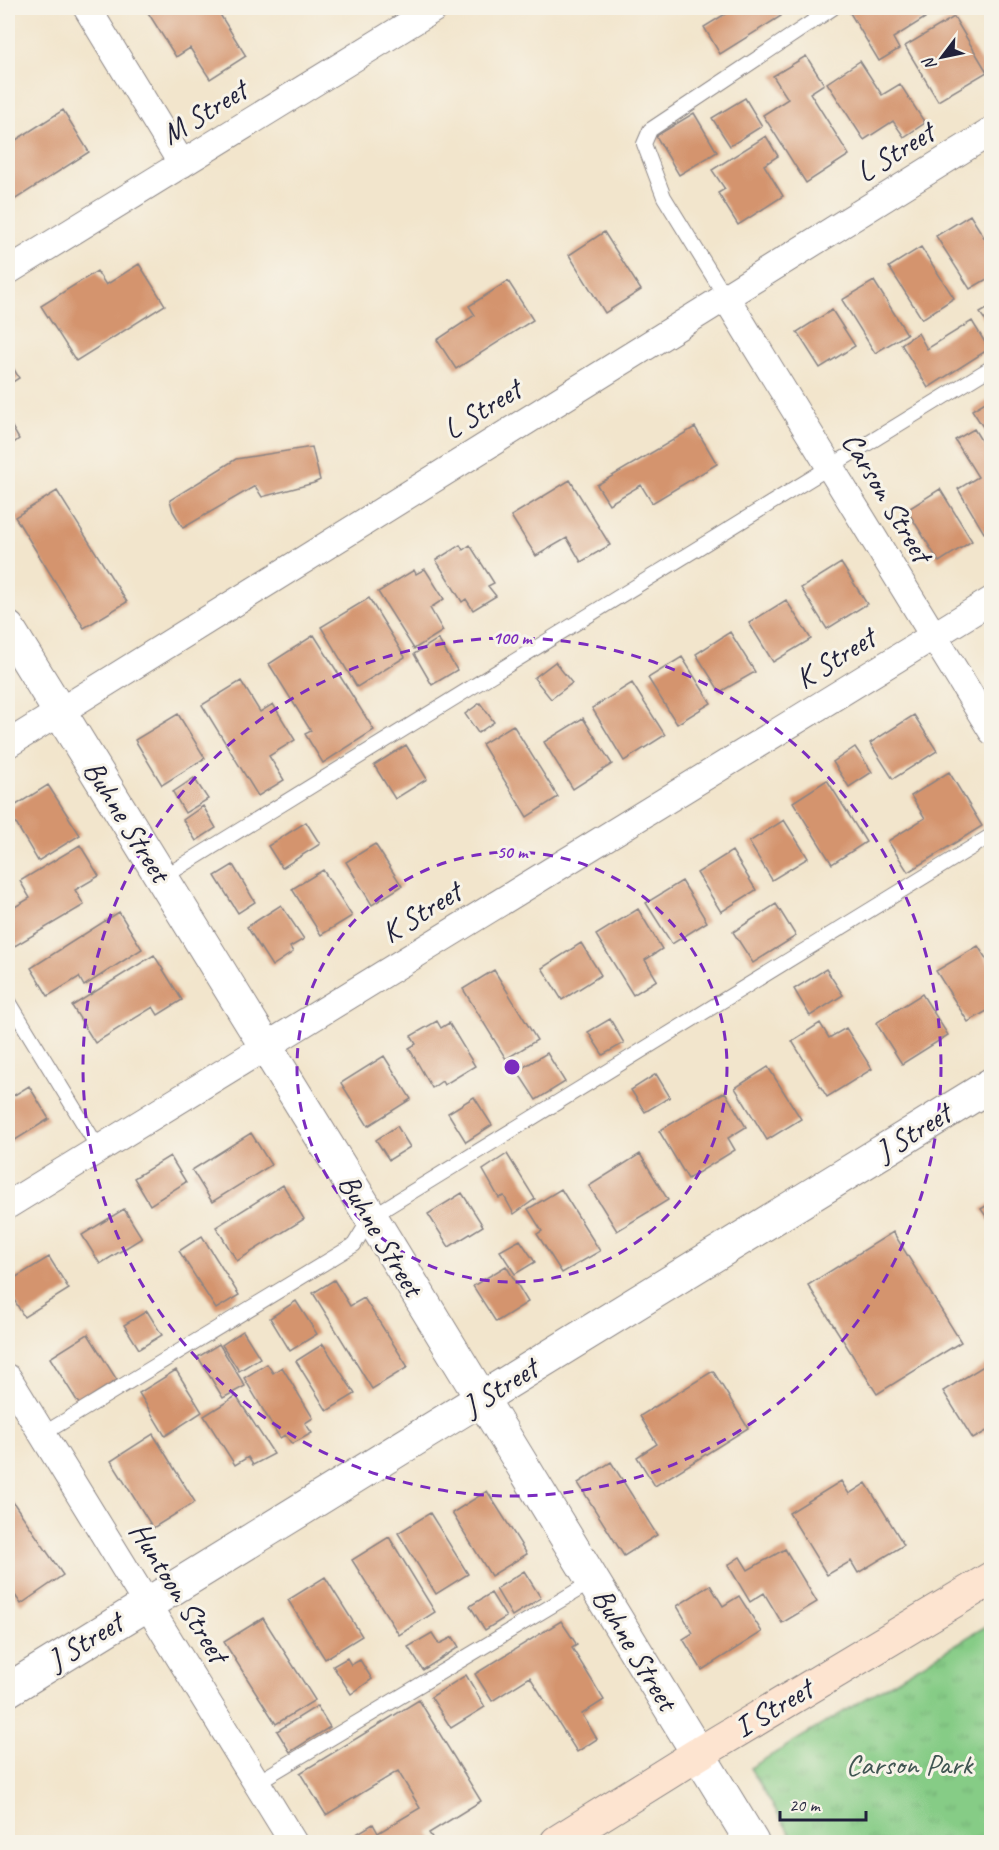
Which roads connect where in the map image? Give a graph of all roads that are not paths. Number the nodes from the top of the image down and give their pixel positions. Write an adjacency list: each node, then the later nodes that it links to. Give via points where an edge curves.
1 (87, 8): 5 (street)
2 (435, 8): 5 (street, M Street)
3 (833, 8): 7 (lane, via 650,130 644,144 664,197)
4 (992, 131): 7 (street, L Street)
5 (182, 164): 6 (street, M Street)
6 (8, 271)
7 (725, 296): 9 (street, Carson Street); 13 (street, L Street)
8 (992, 367): 9 (lane)
9 (829, 466): 12 (street, Carson Street); 17 (lane)
10 (992, 600): 12 (street, K Street)
11 (8, 628): 13 (street, Buhne Street)
12 (933, 635): 14 (street, Carson Street); 19 (street, K Street)
13 (60, 712): 15 (street, L Street); 17 (street, Buhne Street)
14 (992, 731)
15 (8, 744)
16 (992, 835): 23 (lane)
17 (162, 878): 19 (street, Buhne Street)
18 (8, 1000): 21 (lane)
19 (264, 1047): 21 (street, K Street); 23 (street, Buhne Street)
20 (992, 1084): 25 (street, J Street)
21 (99, 1149): 22 (street, K Street)
22 (8, 1205)
23 (371, 1217): 25 (street, Buhne Street); 26 (lane, via 354,1245)
24 (8, 1378): 26 (street, Huntoon Street)
25 (481, 1398): 28 (street, Buhne Street); 29 (street, J Street)
26 (43, 1434): 29 (street, Huntoon Street)
27 (992, 1578): 31 (main road, I Street)
28 (593, 1581): 31 (street, Buhne Street); 32 (lane)
29 (146, 1602): 30 (street, J Street); 32 (street, Huntoon Street)
30 (8, 1690)
31 (698, 1754): 34 (main road, I Street); 35 (street, Buhne Street)
32 (256, 1783): 33 (street, Huntoon Street)
33 (293, 1842)
34 (557, 1842)
35 (752, 1842)

